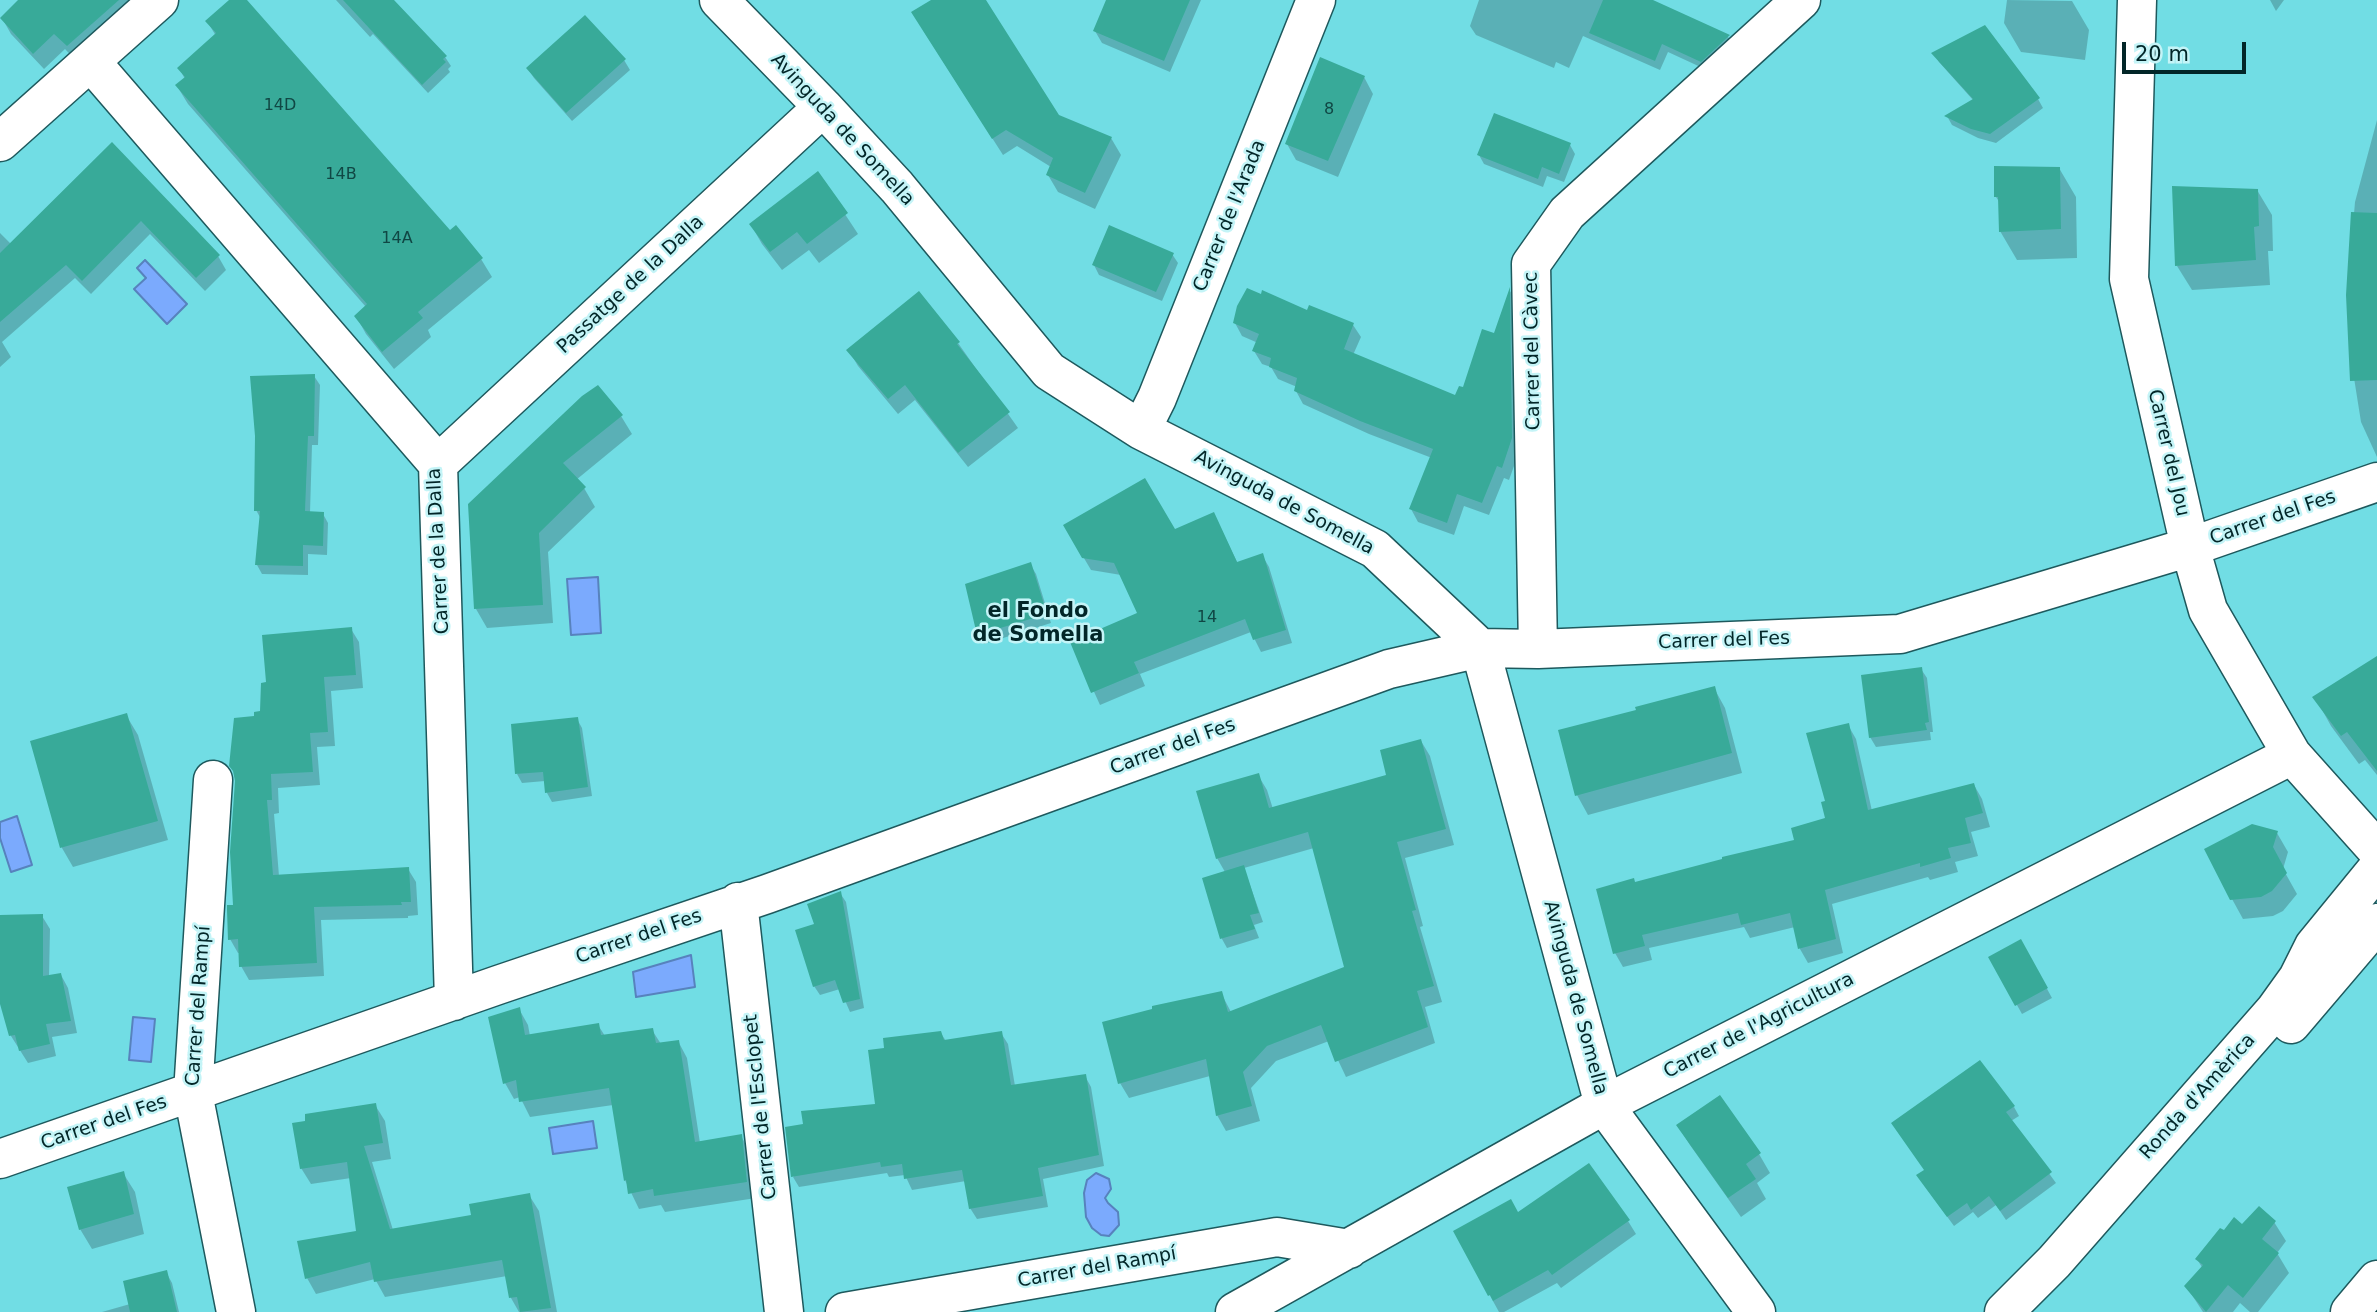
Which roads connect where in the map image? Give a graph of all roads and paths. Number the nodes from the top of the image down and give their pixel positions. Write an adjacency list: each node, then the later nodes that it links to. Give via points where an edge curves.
1 (159, 0): 6 (street)
2 (719, 0): 7 (street, Avinguda de Somella)
3 (1316, 0): 9 (street, Carrer de l'Arada)
4 (1801, 0): 14 (street, Carrer del Càvec, via 1567,213 1531,264)
5 (2137, 0): 12 (street, Carrer del Jou, via 2129,279)
6 (91, 62): 8 (street); 10 (street, Carrer de la Dalla)
7 (824, 107): 9 (street, Avinguda de Somella, via 1049,370); 10 (street, Passatge de la Dalla)
8 (7, 121)
9 (1141, 430): 13 (street, Avinguda de Somella, via 1376,549)
10 (438, 464): 21 (street, Carrer de la Dalla)
11 (2377, 482): 12 (street, Carrer del Fes)
12 (2190, 547): 14 (street, Carrer del Fes, via 1900,634); 15 (street, Carrer del Jou, via 2208,610)
13 (1480, 648): 14 (street, Carrer del Fes); 19 (street, Carrer del Fes, via 1389,669); 23 (street, Avinguda de Somella)
14 (1538, 649)
15 (2291, 755): 17 (street, Carrer del Jou); 23 (street, Carrer de l'Agricultura)
16 (213, 780): 22 (street, Carrer del Rampí)
17 (2377, 850)
18 (2377, 869): 32 (street, Ronda d'Amèrica, via 2314,946 2275,1010 2054,1262)
19 (738, 902): 21 (street, Carrer del Fes); 28 (street, Carrer de l'Esclopet)
20 (2377, 923): 33 (street, Ronda d'Amèrica)
21 (454, 1001): 22 (street, Carrer del Fes)
22 (193, 1093): 24 (street, Carrer del Fes); 27 (street, Carrer del Rampí)
23 (1604, 1105): 25 (street, Carrer de l'Agricultura); 31 (street, Avinguda de Somella)
24 (0, 1159)
25 (1349, 1249): 29 (street, Carrer del Rampí, via 1277,1237); 30 (street, Carrer de l'Agricultura)
26 (2377, 1280): 34 (street)
27 (236, 1312)
28 (784, 1312)
29 (845, 1312)
30 (1235, 1312)
31 (1756, 1312)
32 (2004, 1312)
33 (2038, 1312)
34 (2350, 1312)

